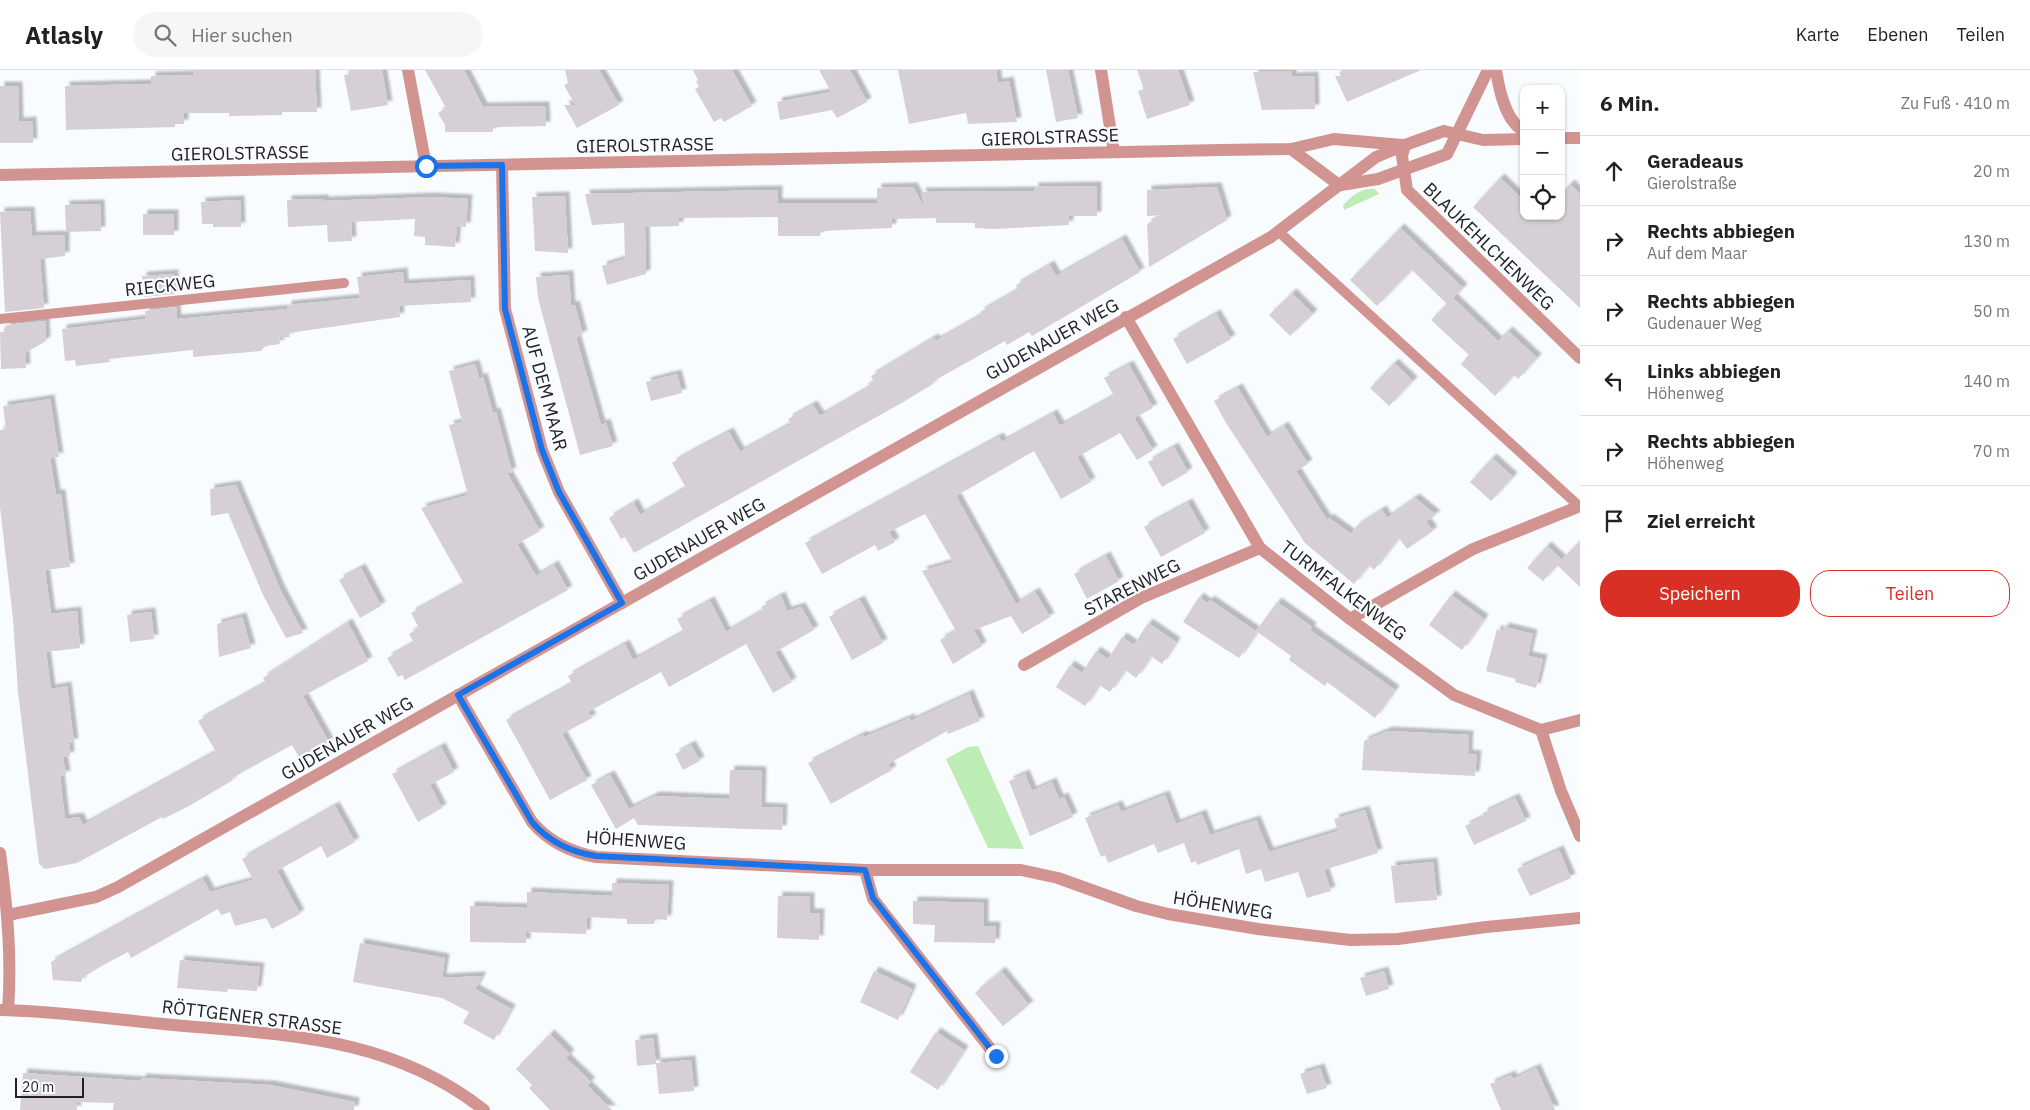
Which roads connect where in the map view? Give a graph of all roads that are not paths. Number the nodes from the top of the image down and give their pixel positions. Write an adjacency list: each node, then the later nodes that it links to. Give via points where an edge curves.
1 (408, 70): 14 (street)
2 (1101, 70): 12 (street)
3 (1488, 70): 6 (street)
4 (1496, 70): 5 (street, via 1504,105)
5 (1521, 130)
6 (1458, 134): 9 (street, GUDENAUER WEG, via 1483,140); 10 (street, GUDENAUER WEG, via 1444,131); 15 (street, via 1447,154)
7 (1565, 138): 8 (street)
8 (1580, 138)
9 (1520, 139)
10 (1405, 145): 11 (street, GIEROLSTRASSE, via 1334,139); 15 (street, BLAUKEHLCHENWEG); 17 (street, GUDENAUER WEG, via 1376,157)
11 (1291, 150): 12 (street, GIEROLSTRASSE); 17 (street)
12 (1114, 152): 13 (street, GIEROLSTRASSE)
13 (502, 165): 14 (street, GIEROLSTRASSE); 25 (street, AUF DEM MAAR, via 505,309 542,450 559,492)
14 (426, 166): 16 (street, GIEROLSTRASSE)
15 (1403, 171): 17 (street, via 1378,180); 22 (street, BLAUKEHLCHENWEG, via 1407,190)
16 (0, 175)
17 (1339, 185): 18 (street, GUDENAUER WEG)
18 (1279, 232): 20 (street, GUDENAUER WEG); 23 (lane)
19 (344, 283): 21 (lane, RIECKWEG)
20 (1126, 317): 24 (street, TURMFALKENWEG); 25 (street, GUDENAUER WEG)
21 (0, 319)
22 (1580, 358)
23 (1580, 506): 26 (street, via 1473,550)
24 (1260, 548): 26 (street, TURMFALKENWEG); 27 (street, STARENWEG, via 1141,598)
25 (622, 603): 28 (street, GUDENAUER WEG)
26 (1350, 619): 30 (street, TURMFALKENWEG, via 1454,695)
27 (1024, 665)
28 (458, 695): 33 (street, HÖHENWEG, via 532,822 544,836 574,852 596,856); 34 (street, GUDENAUER WEG, via 118,888 96,897)
29 (1580, 720): 30 (street)
30 (1541, 730): 31 (street)
31 (1580, 836)
32 (0, 853): 34 (street)
33 (865, 870): 35 (street, HÖHENWEG, via 1021,870 1058,878 1168,914 1258,930 1350,940 1398,939); 37 (street, via 873,898)
34 (8, 915): 36 (street, via 11,968)
35 (1580, 918)
36 (4, 1010): 38 (street, RÖTTGENER STRASSE, via 271,1034 345,1045 408,1063)
37 (996, 1056)
38 (484, 1110)

